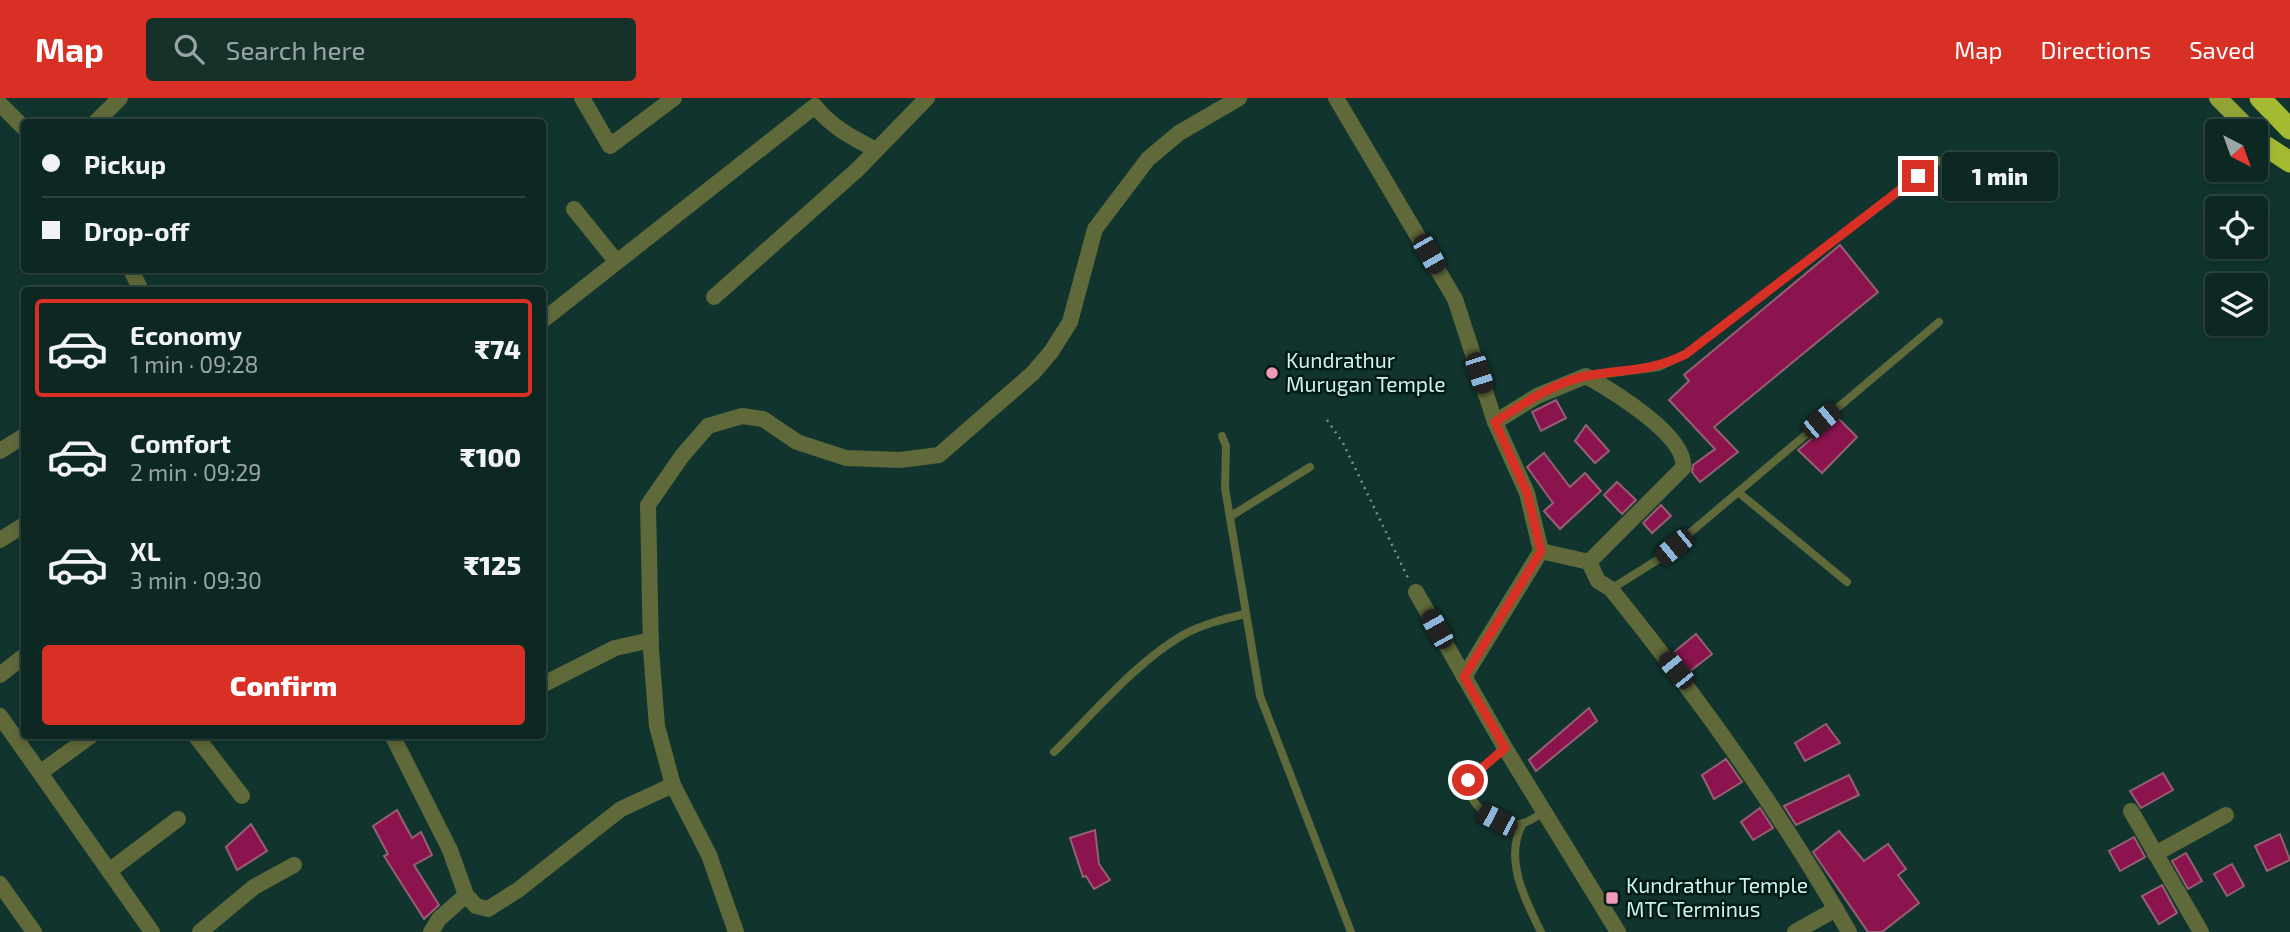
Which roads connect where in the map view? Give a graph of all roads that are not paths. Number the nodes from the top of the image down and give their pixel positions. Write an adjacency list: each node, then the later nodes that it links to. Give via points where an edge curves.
1 (120, 98): 11 (street)
2 (582, 98): 3 (street, via 610,146)
3 (674, 98)
4 (927, 98): 17 (street)
5 (1239, 98): 42 (street, via 1179,133 1148,159 1096,229 1070,321 1051,352 939,455 900,460 846,458 797,442 762,419 742,416 708,426 648,505)
6 (1336, 98): 27 (street, via 1455,299)
7 (2218, 98): 12 (main road)
8 (2260, 98): 14 (highway)
9 (812, 102): 17 (street, via 824,118); 22 (street)
10 (0, 104): 13 (street)
11 (99, 119)
12 (2239, 119)
13 (21, 125)
14 (2290, 129)
15 (2268, 146): 19 (highway)
16 (2268, 148): 20 (main road)
17 (876, 150): 23 (street)
18 (1938, 161): 26 (lane, via 1686,354 1659,367)
19 (2290, 162)
20 (2290, 170)
21 (574, 209): 22 (street)
22 (616, 261): 24 (street)
23 (714, 297)
24 (546, 318)
25 (1939, 322): 32 (lane)
26 (1586, 376): 27 (street, via 1536,396); 37 (street, via 1652,421 1685,460 1674,478)
27 (1495, 422): 36 (street, via 1527,493)
28 (1222, 436): 33 (lane)
29 (21, 438): 30 (street)
30 (0, 450)
31 (1311, 467): 33 (lane)
32 (1738, 492): 38 (lane); 39 (lane, via 1659,559)
33 (1231, 516): 41 (lane)
34 (21, 527): 35 (street)
35 (0, 540)
36 (1541, 551): 37 (street); 45 (street)
37 (1589, 562): 39 (street, via 1598,581)
38 (1847, 582)
39 (1611, 589): 66 (street, via 1676,670 1759,787)
40 (1416, 592): 45 (street)
41 (1245, 614): 52 (lane, via 1211,622 1182,636 1149,660); 72 (lane, via 1260,696)
42 (651, 640): 46 (street, via 615,648); 54 (street, via 657,726)
43 (21, 658): 44 (street)
44 (0, 675)
45 (1464, 677): 51 (street)
46 (546, 683)
47 (0, 716): 53 (street)
48 (86, 739): 53 (street)
49 (198, 739): 55 (street)
50 (394, 739): 65 (street, via 450,850)
51 (1505, 748): 57 (street); 60 (lane, via 1480,768 1468,785 1485,814)
52 (1054, 752)
53 (41, 772): 63 (street)
54 (673, 785): 65 (street, via 621,809 488,909 476,906); 71 (street, via 709,855)
55 (242, 796)
56 (2131, 811): 61 (street)
57 (1544, 812): 60 (lane); 74 (street)
58 (2226, 815): 61 (street)
59 (178, 819): 63 (street)
60 (1523, 823): 73 (lane, via 1515,844 1516,868)
61 (2155, 854): 77 (street)
62 (294, 865): 69 (street, via 254,887)
63 (109, 871): 68 (street)
64 (0, 884): 67 (street)
65 (466, 895): 70 (street)
66 (1836, 909): 75 (street); 76 (street)
67 (34, 932)
68 (152, 932)
69 (200, 932)
70 (431, 932)
71 (736, 932)
72 (1351, 932)
73 (1541, 932)
74 (1618, 932)
75 (1795, 932)
76 (1849, 932)
77 (2202, 932)

